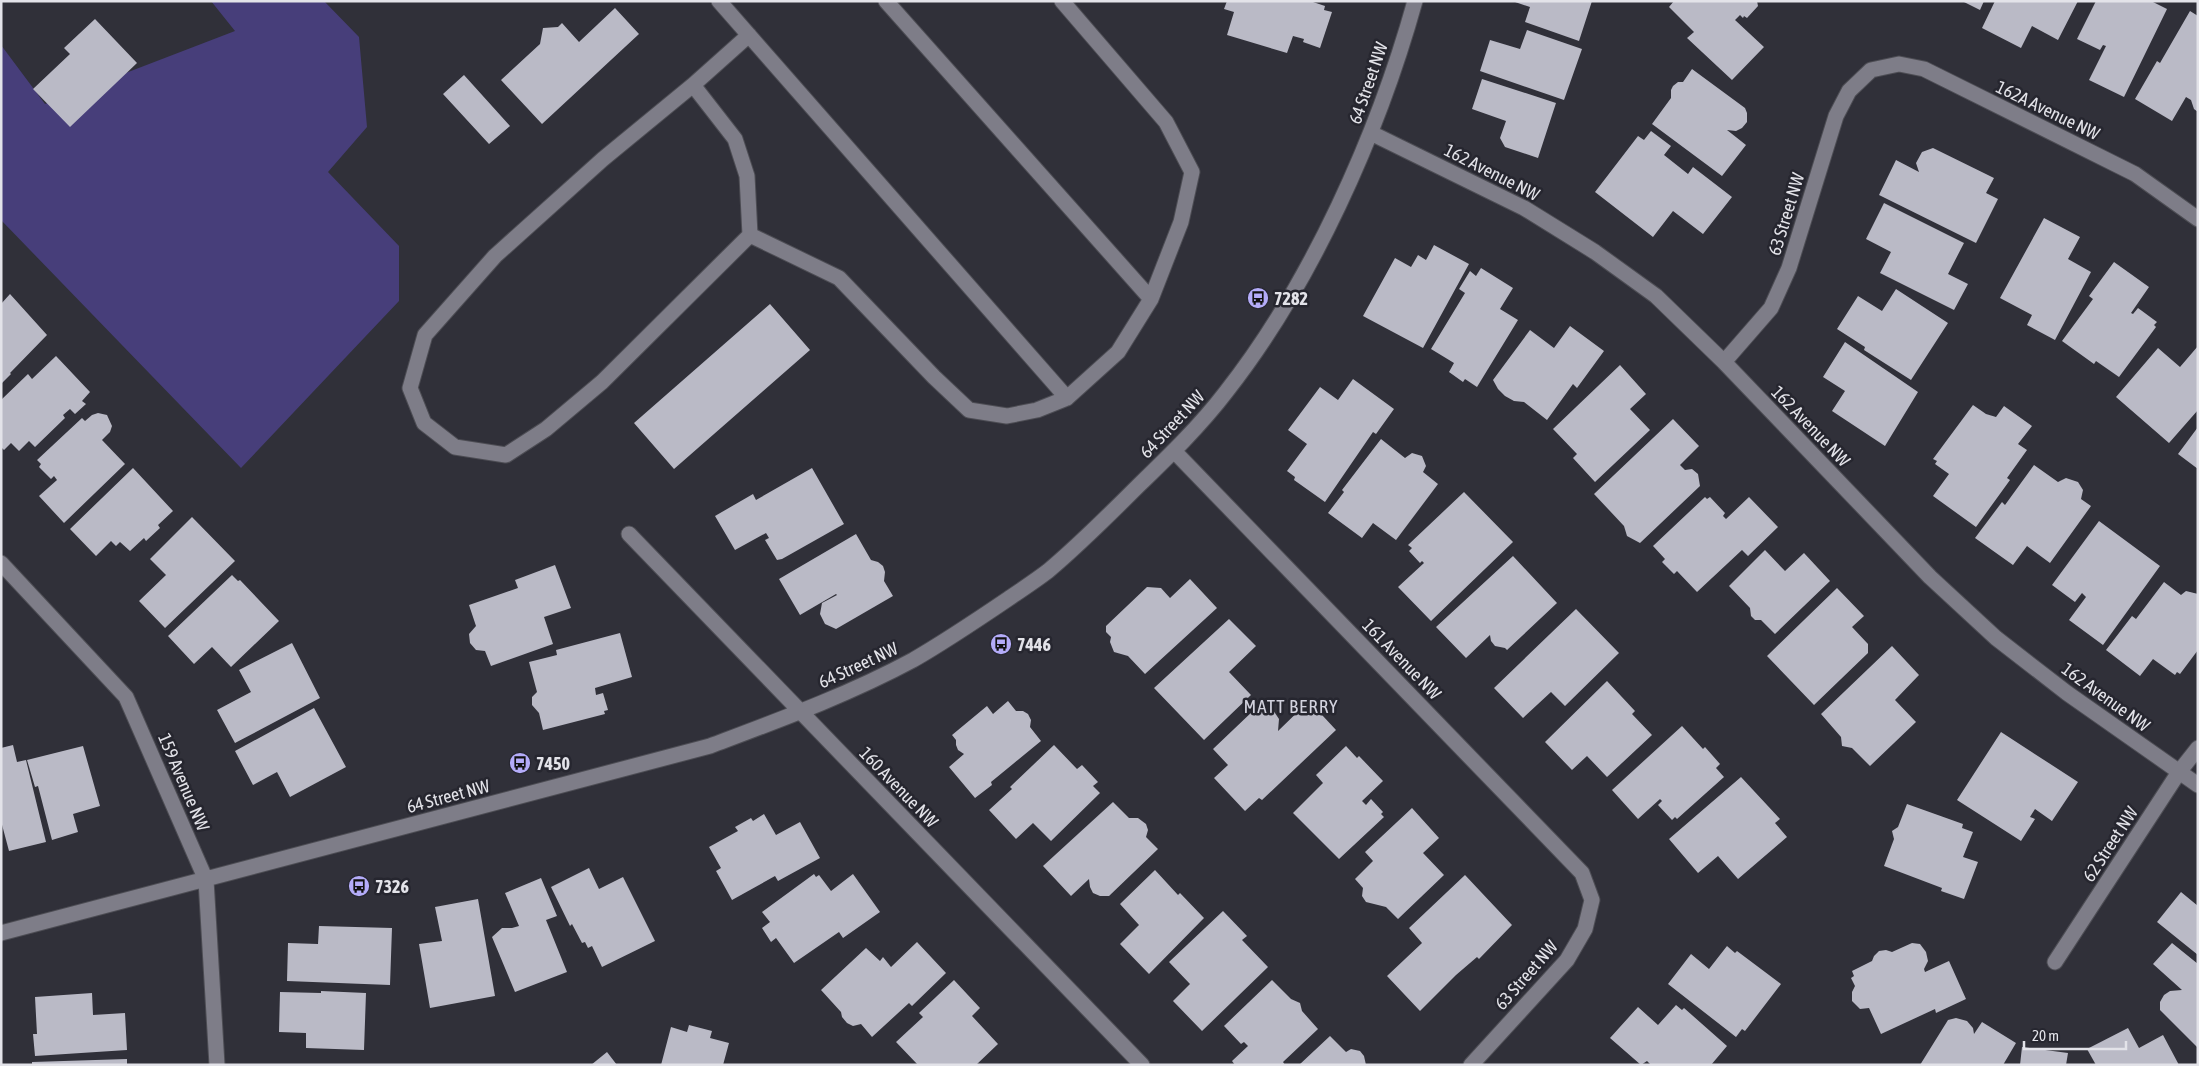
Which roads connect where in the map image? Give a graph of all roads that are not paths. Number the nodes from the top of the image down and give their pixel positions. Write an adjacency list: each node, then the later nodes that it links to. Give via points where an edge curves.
1 (719, 1): 5 (street)
2 (886, 1): 11 (street)
3 (1062, 1): 11 (street, via 1166,122 1192,172 1180,222)
4 (1415, 1): 8 (street, 64 Street NW)
5 (749, 35): 7 (street); 13 (street)
6 (1871, 70): 9 (street, 162A Avenue NW, via 1899,64 1924,69 2135,174); 12 (street, 63 Street NW, via 1849,91 1836,116 1789,268 1771,308)
7 (693, 85): 10 (street, via 735,140 747,176); 10 (street, via 603,158 495,256 425,335 410,388 424,423 455,448 506,455 546,428 602,382)
8 (1371, 133): 12 (street, 162 Avenue NW, via 1524,208 1595,252 1656,296); 14 (street, 64 Street NW, via 1319,246 1272,327 1226,392)
9 (2198, 219)
10 (750, 235): 13 (street, via 839,278 969,410 1006,416 1037,410)
11 (1151, 299): 13 (street, via 1118,352)
12 (1724, 362): 19 (street, 162 Avenue NW, via 1930,578 1996,638)
13 (1067, 398)
14 (1174, 451): 17 (street, 64 Street NW, via 1104,520 1038,578 913,659); 22 (street, 161 Avenue NW, via 1582,873)
15 (629, 534): 17 (street, 160 Avenue NW)
16 (1, 563): 21 (street, 159 Avenue NW, via 126,696)
17 (800, 712): 21 (street, 64 Street NW, via 710,746); 26 (street, 160 Avenue NW)
18 (2198, 748): 19 (street, 62 Street NW)
19 (2179, 772): 20 (street, 162 Avenue NW); 24 (street, 62 Street NW)
20 (2198, 785)
21 (206, 880): 23 (street, 64 Street NW); 25 (street, 159 Avenue NW)
22 (1592, 900): 27 (street, 63 Street NW, via 1585,929 1567,960)
23 (1, 933)
24 (2055, 962)
25 (217, 1065)
26 (1142, 1065)
27 (1471, 1065)

